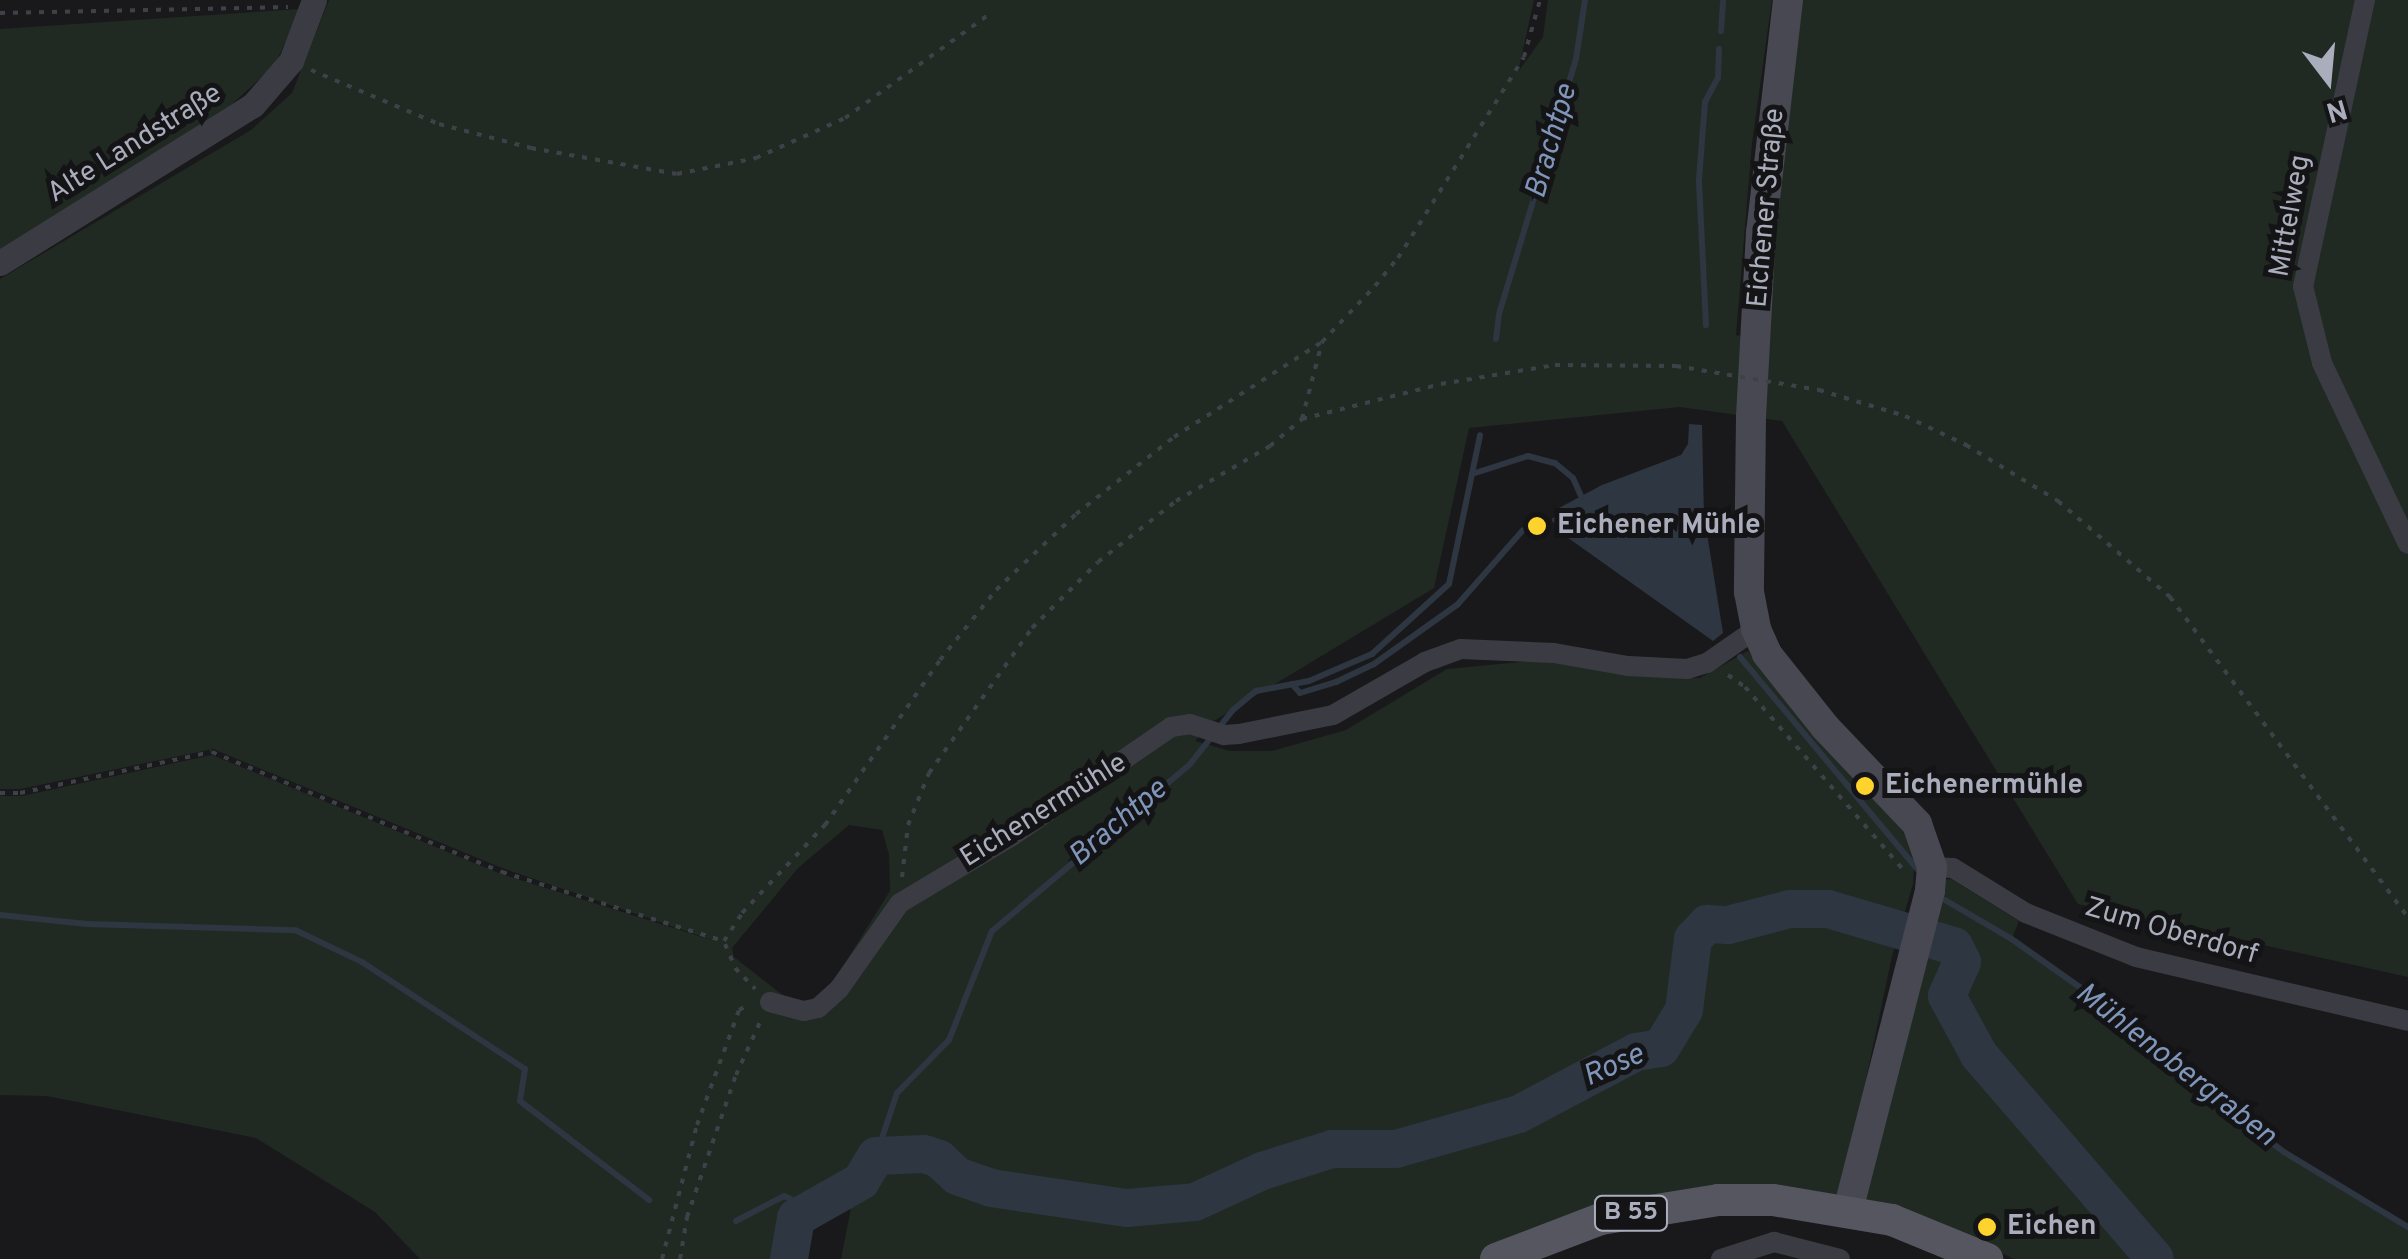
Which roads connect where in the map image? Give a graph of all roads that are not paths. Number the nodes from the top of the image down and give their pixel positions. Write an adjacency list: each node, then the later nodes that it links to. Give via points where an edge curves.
1 (1788, 0): 6 (main road, Eichener Straße, via 1761,232 1748,553)
2 (2366, 0): 5 (street, Mittelweg, via 2302,286 2322,363)
3 (313, 3): 4 (street, Alte Landstraße, via 291,61 228,124)
4 (0, 263)
5 (2408, 544)
6 (1756, 629): 7 (main road, via 1790,686 1917,824); 8 (street, Eichenermühle, via 1708,663 1665,670 1554,653 1461,649 1333,715 1224,734 1179,724 900,904 829,1000 804,1011)
7 (1932, 867): 9 (street, Zum Oberdorf, via 1953,868 2026,912 2122,952); 11 (main road)
8 (770, 1002)
9 (2408, 1020)
10 (1774, 1200): 11 (main road, B 55); 12 (street); 13 (main road, B 55, via 1718,1200 1600,1219)
11 (1848, 1210): 16 (main road, B 55, via 1939,1236)
12 (1774, 1242): 14 (street); 15 (street)
13 (1496, 1259)
14 (1720, 1259)
15 (1840, 1259)
16 (1987, 1259)

